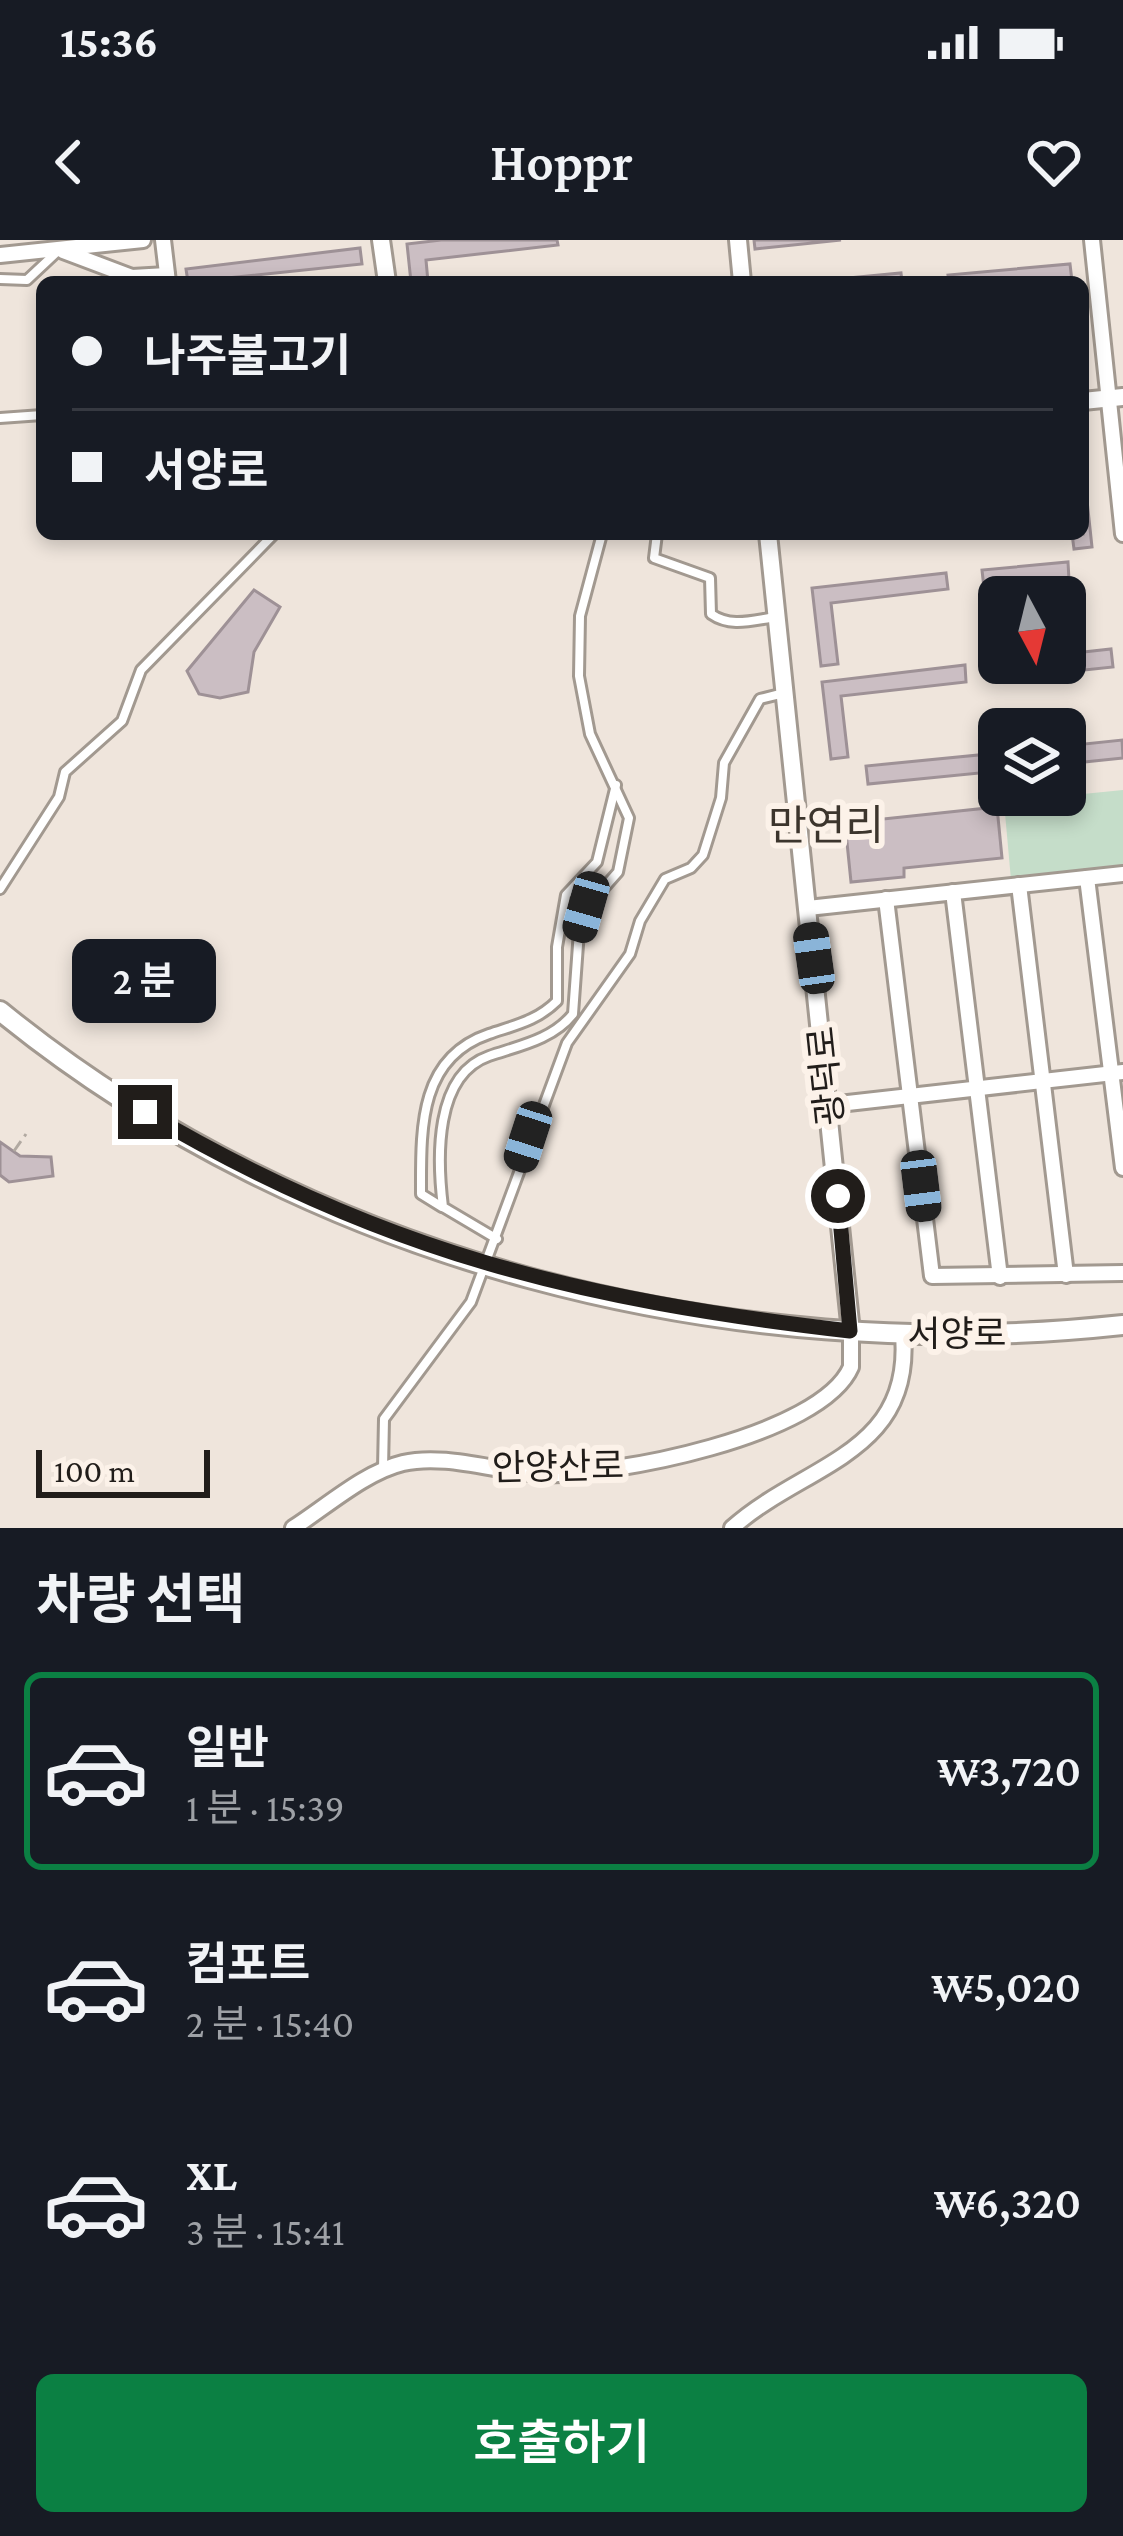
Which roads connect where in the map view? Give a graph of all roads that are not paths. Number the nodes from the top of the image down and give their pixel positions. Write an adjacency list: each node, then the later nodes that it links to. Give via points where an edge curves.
1 (143, 240): 6 (street)
2 (163, 240): 9 (street)
3 (381, 240): 10 (street)
4 (738, 240): 11 (street)
5 (1092, 240): 13 (street)
6 (58, 245): 7 (street); 8 (street); 12 (lane, via 27,280)
7 (0, 255)
8 (130, 276)
9 (168, 276)
10 (386, 276)
11 (741, 276)
12 (0, 279)
13 (1115, 397): 16 (street)
14 (36, 415): 15 (lane)
15 (0, 418)
16 (1122, 514): 17 (street)
17 (1123, 534)
18 (268, 540): 28 (lane, via 141,670 122,721 65,772 59,797)
19 (600, 540): 24 (lane, via 580,616 579,676 590,734)
20 (656, 540): 22 (lane, via 654,558 710,578 716,618)
21 (769, 540): 22 (street, 광덕로)
22 (776, 617): 23 (street, 광덕로)
23 (784, 693): 31 (street, 광덕로); 40 (lane, via 760,699 724,764 703,855 664,879 630,954 567,1043)
24 (616, 784): 39 (lane, via 628,832 618,872 586,907 572,1015 544,1037 467,1065 454,1083 442,1145); 39 (lane, via 597,862 566,895 557,1001 527,1023 469,1041 440,1067 427,1097 421,1194)
25 (1123, 874): 26 (street)
26 (1087, 878): 27 (street); 33 (street)
27 (1019, 885): 29 (street); 34 (street)
28 (0, 889)
29 (953, 892): 30 (street); 35 (street)
30 (886, 899): 31 (street); 36 (street)
31 (808, 908): 37 (street, 광덕로)
32 (0, 1011): 41 (main road, 서양로, via 112,1094 239,1168 358,1222)
33 (1118, 1072): 34 (street); 38 (street)
34 (1044, 1081): 35 (street); 43 (street)
35 (978, 1088): 36 (street); 44 (street)
36 (910, 1096): 37 (street); 44 (street, via 932,1276)
37 (830, 1105): 46 (street, 광덕로)
38 (1123, 1168)
39 (443, 1207): 40 (lane)
40 (497, 1240): 41 (lane)
41 (485, 1265): 46 (main road, 서양로, via 658,1304); 48 (lane, via 432,1361 384,1419)
42 (1123, 1273): 43 (street)
43 (1066, 1275): 44 (street)
44 (1000, 1276)
45 (1123, 1325): 47 (main road, 서양로)
46 (850, 1331): 47 (main road, 서양로); 48 (street, 안양산로, via 851,1367 824,1400 691,1454 595,1473 424,1460)
47 (902, 1335): 50 (street, via 906,1369 887,1415 844,1460 782,1487)
48 (382, 1471): 49 (street, 안양산로)
49 (292, 1528)
50 (731, 1528)

